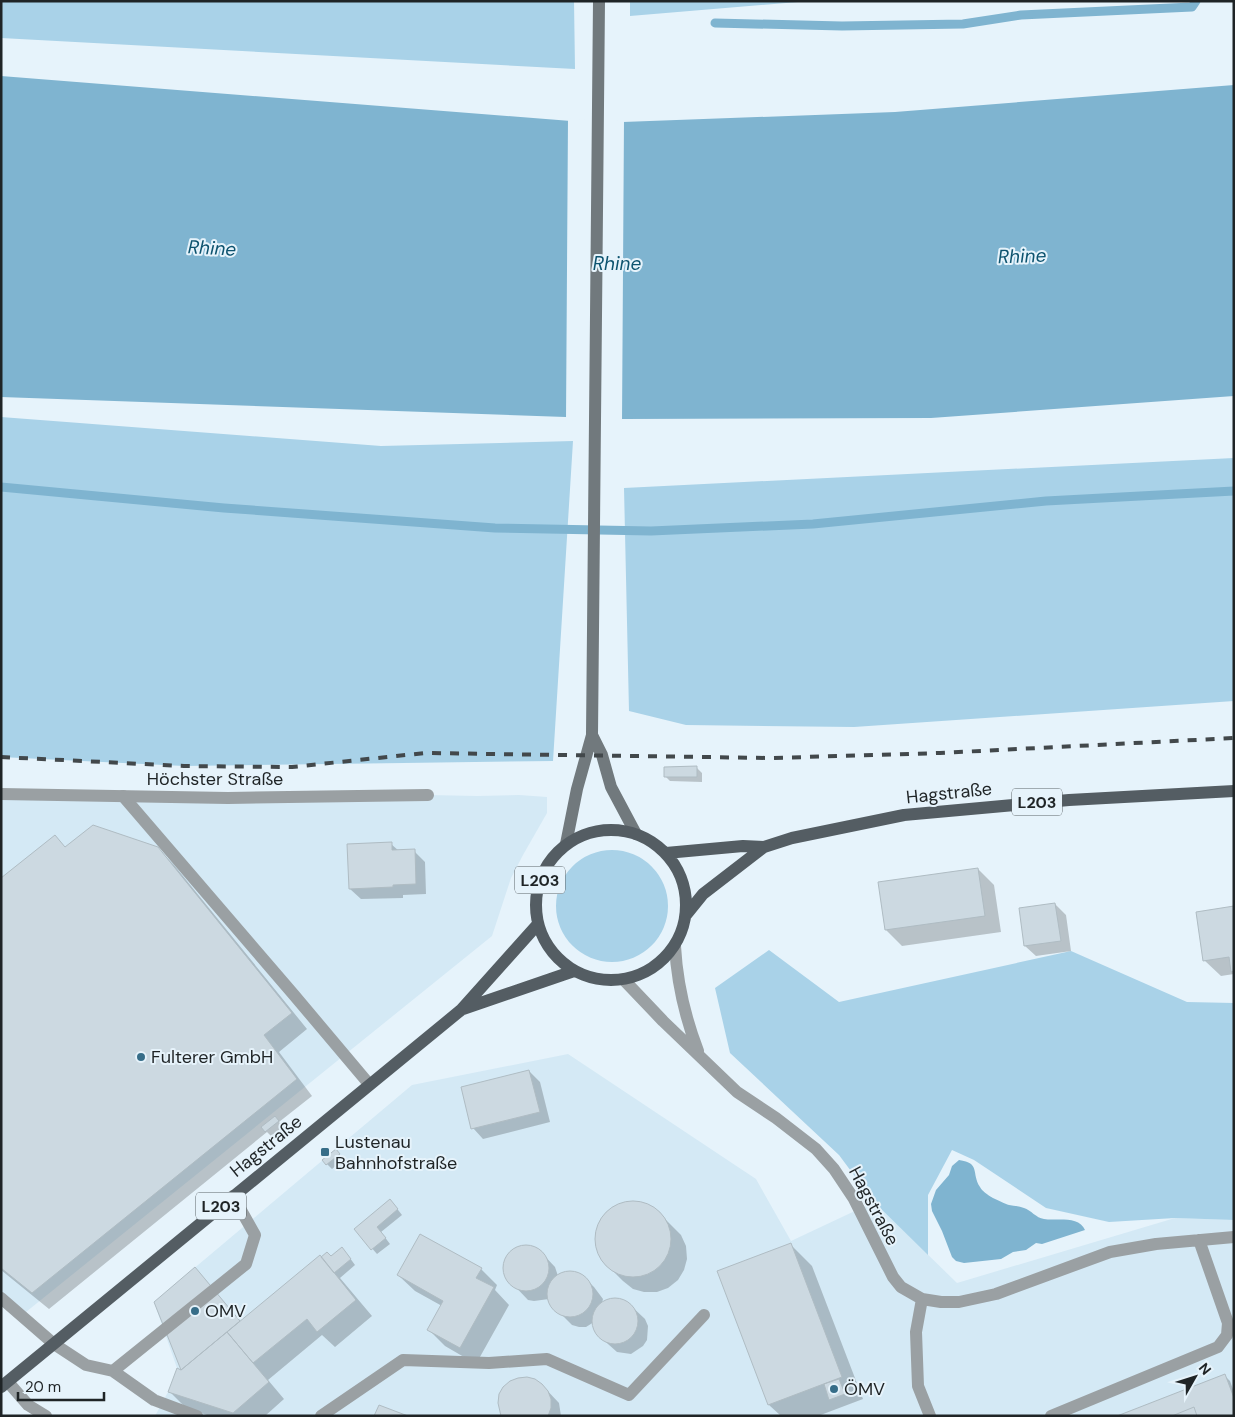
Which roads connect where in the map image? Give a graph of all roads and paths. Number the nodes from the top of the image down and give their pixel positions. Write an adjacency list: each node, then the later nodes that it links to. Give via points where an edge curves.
1 (599, 1): 2 (main road)
2 (592, 735): 7 (main road, via 611,787); 8 (main road)
3 (1234, 791): 9 (main road, Hagstraße / L203, via 1031,802 904,815 792,838)
4 (1, 794): 6 (street, Höchster Straße)
5 (428, 795): 6 (street, Höchster Straße)
6 (123, 796): 18 (street)
7 (636, 834): 8 (main road, Hagstraße / L203, via 612,830 588,833); 10 (main road, Hagstraße / L203)
8 (566, 844): 12 (main road, Hagstraße / L203, via 550,860 540,880 536,902)
9 (764, 847): 10 (main road, Hagstraße / L203); 11 (main road, Hagstraße / L203, via 702,894)
10 (666, 853): 11 (main road, Hagstraße / L203, via 682,878)
11 (686, 915): 13 (main road, Hagstraße / L203)
12 (538, 924): 14 (main road, Hagstraße / L203, via 554,954); 16 (main road, Hagstraße / L203)
13 (675, 946): 15 (main road, Hagstraße / L203, via 662,962 644,974); 17 (street, Hagstraße, via 687,1024)
14 (574, 971): 15 (main road, Hagstraße / L203, via 598,980); 16 (main road, Hagstraße / L203)
15 (624, 980): 17 (street, Hagstraße)
16 (461, 1010): 18 (main road, Hagstraße / L203)
17 (700, 1055): 23 (street, Hagstraße, via 737,1092 816,1149 854,1199 893,1277 901,1287)
18 (369, 1084): 19 (main road, Hagstraße / L203)
19 (233, 1196): 25 (main road, Hagstraße / L203); 26 (street, via 254,1235 246,1264)
20 (1234, 1237): 21 (street)
21 (1199, 1240): 23 (street, via 1110,1252 996,1294 959,1302); 32 (street, via 1228,1323 1227,1335 1218,1348)
22 (1, 1298): 25 (street)
23 (922, 1299): 31 (street, via 916,1332 918,1386)
24 (704, 1315): 30 (street, via 629,1395 547,1359 489,1363 403,1360)
25 (54, 1344): 26 (street, via 86,1365); 27 (main road, Hagstraße / L203)
26 (113, 1371): 29 (street, via 154,1400)
27 (5, 1384): 28 (street)
28 (46, 1416)
29 (197, 1416)
30 (321, 1416)
31 (930, 1416)
32 (1052, 1416)

